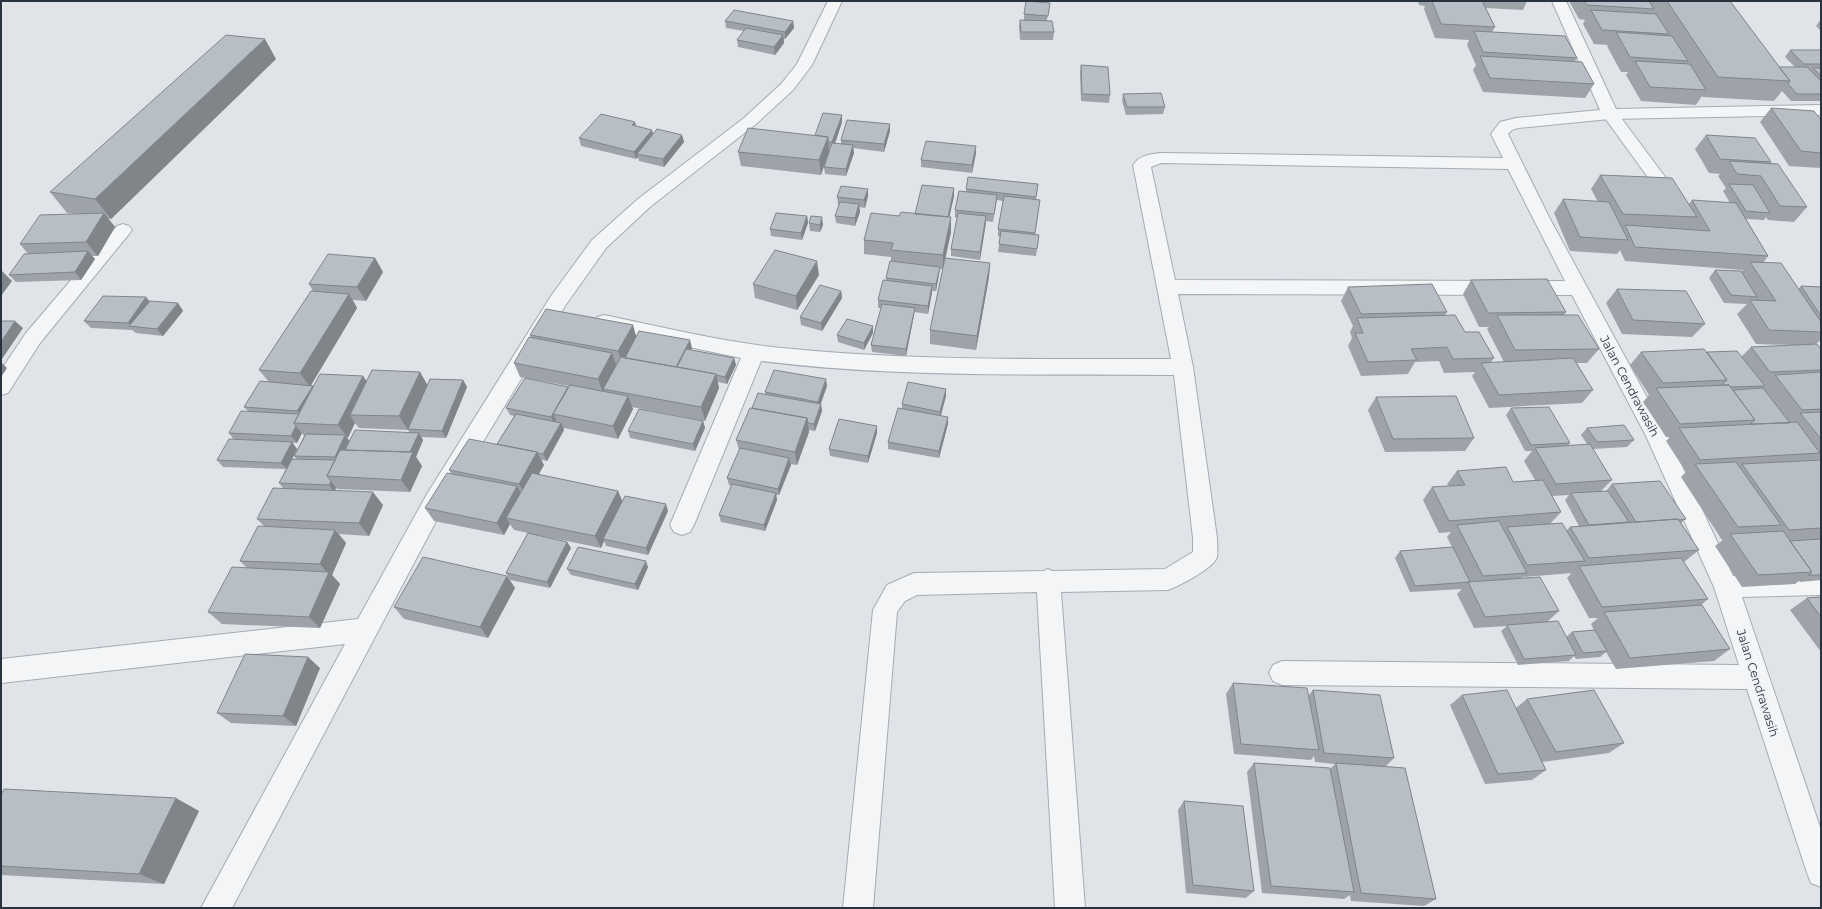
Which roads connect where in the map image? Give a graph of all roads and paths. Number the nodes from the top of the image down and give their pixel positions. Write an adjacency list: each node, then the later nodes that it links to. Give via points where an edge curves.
1 (835, 1): 10 (street, via 804,65 787,88 750,121 644,203 599,244)
2 (1559, 1): 4 (street)
3 (1821, 110): 4 (street)
4 (1610, 114): 5 (street, Jalan Cendrawasih, via 1522,122 1506,126 1499,134); 6 (street)
5 (1513, 164): 8 (street, via 1161,158 1149,160 1142,164); 9 (street, Jalan Cendrawasih)
6 (1676, 204)
7 (123, 230): 15 (street, via 34,338)
8 (1167, 287): 9 (street); 14 (street)
9 (1578, 288): 12 (street, Jalan Cendrawasih)
10 (552, 310): 11 (street); 20 (street, via 435,501)
11 (754, 352): 14 (street, via 928,365); 16 (street)
12 (1615, 358): 13 (street); 19 (street, Jalan Cendrawasih, via 1657,436)
13 (1639, 358)
14 (1184, 367): 17 (street, via 1205,538 1205,557 1168,579)
15 (1, 387)
16 (682, 525)
17 (1048, 580): 26 (street, via 914,584 896,593 885,610); 27 (street)
18 (1821, 584): 19 (street)
19 (1726, 587): 23 (street, Jalan Cendrawasih)
20 (365, 630): 21 (street); 25 (street)
21 (1, 671)
22 (1282, 673): 23 (street)
23 (1756, 677): 24 (street, Jalan Cendrawasih)
24 (1821, 873)
25 (216, 908)
26 (858, 908)
27 (1070, 908)

